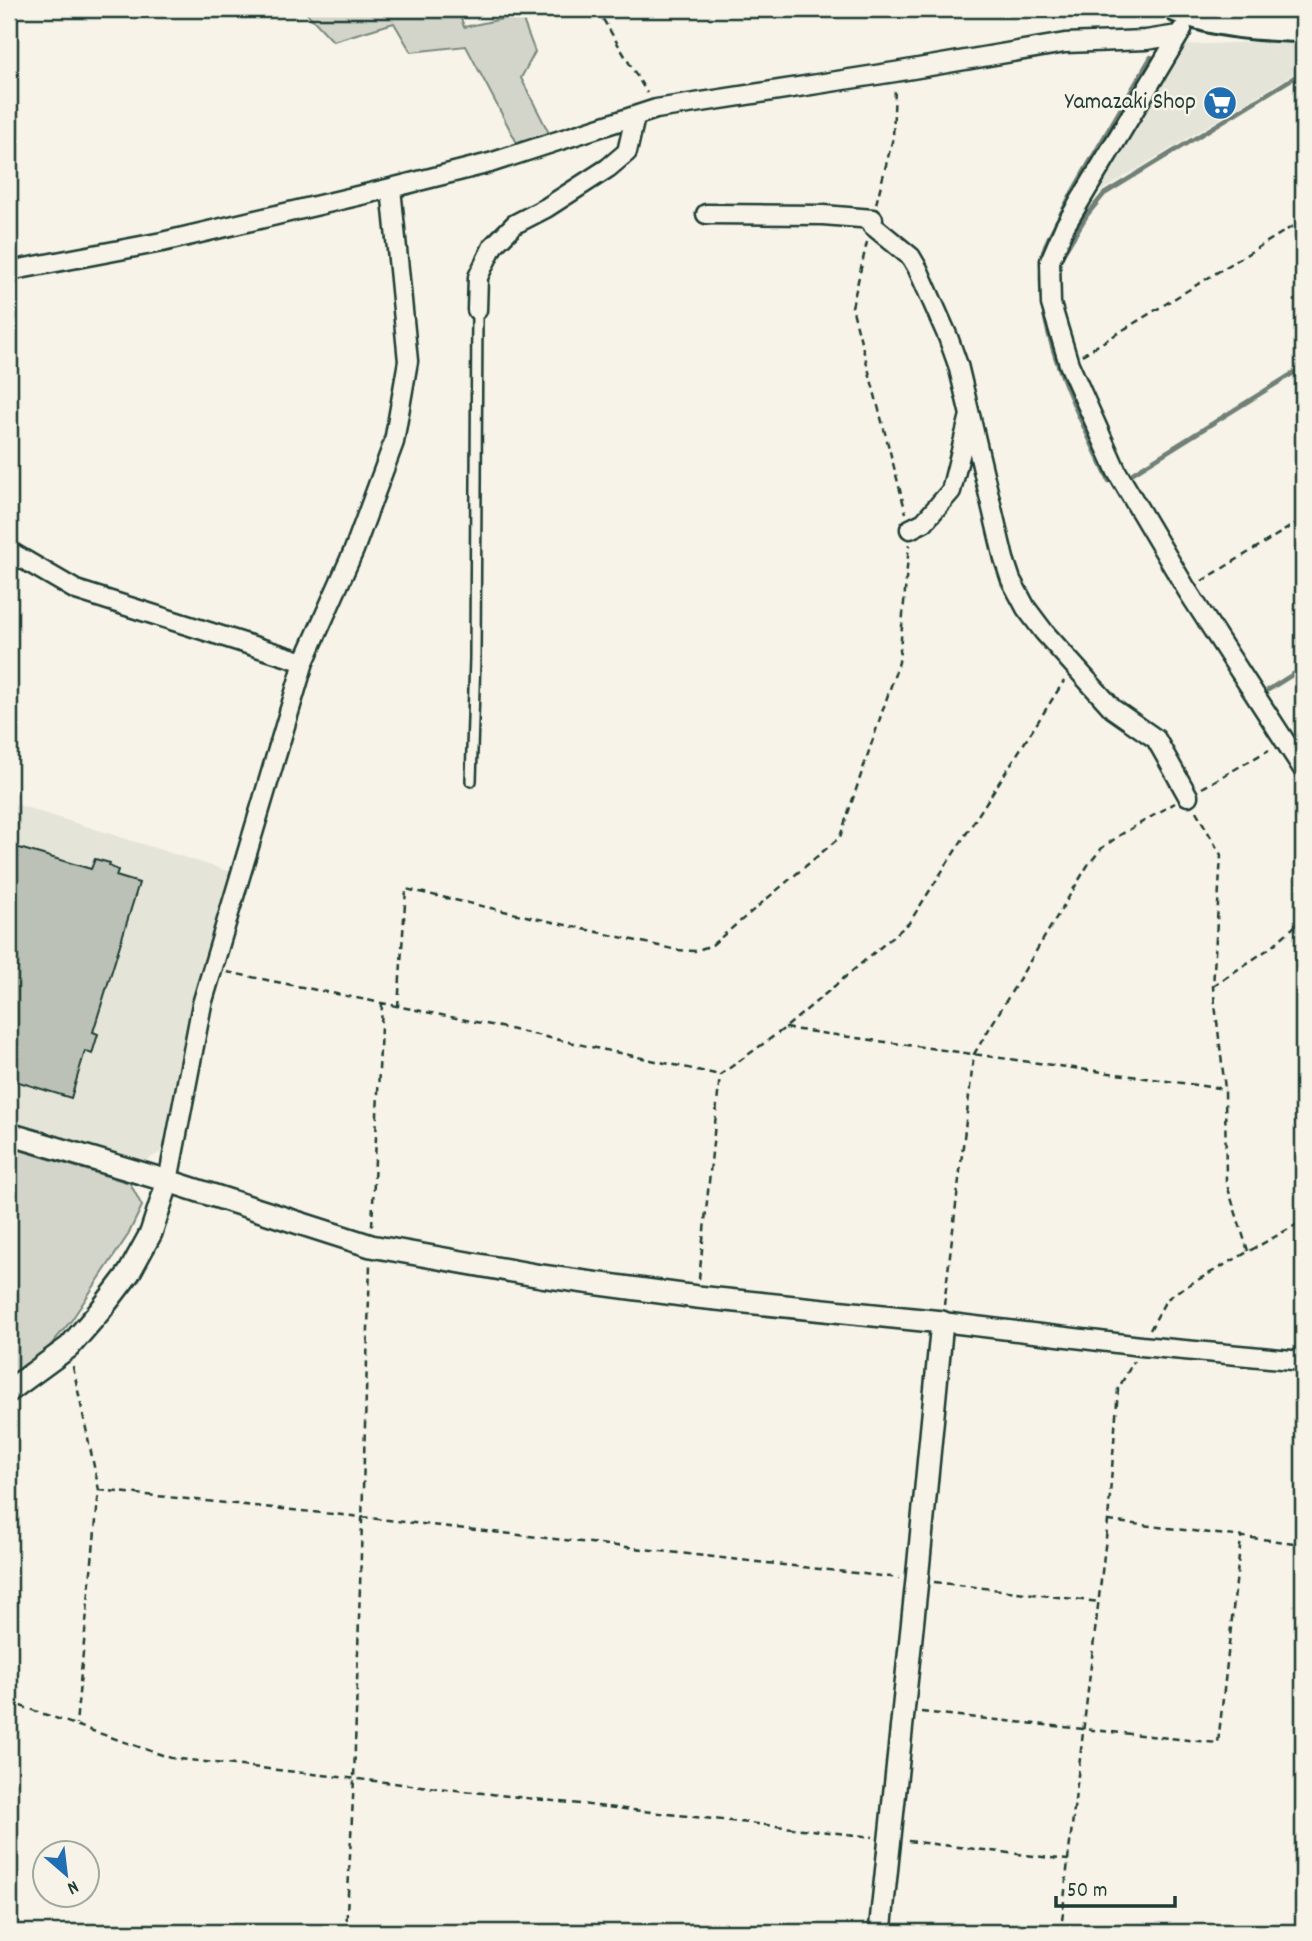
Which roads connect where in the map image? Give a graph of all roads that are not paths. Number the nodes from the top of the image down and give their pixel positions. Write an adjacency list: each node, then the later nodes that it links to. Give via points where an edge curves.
1 (1184, 20): 2 (main road); 3 (street, via 1146,40 1065,43 656,109); 12 (street, via 1065,226 1051,261 1051,304 1069,364 1117,472)
2 (1303, 28)
3 (635, 117): 4 (street); 7 (street, via 627,152 515,224 493,246 478,277)
4 (391, 188): 6 (street, via 162,242); 11 (street, via 408,361 394,442 355,550)
5 (706, 214): 8 (street, via 823,215 872,222 918,269 958,365)
6 (9, 271)
7 (477, 310): 13 (lane)
8 (970, 415): 9 (street, via 951,491 924,522); 14 (street, via 1011,580 1026,608 1113,709 1156,739)
9 (910, 529)
10 (9, 551): 11 (street, via 76,590)
11 (304, 662): 16 (street, via 202,1003)
12 (1303, 769)
13 (471, 781)
14 (1188, 796)
15 (9, 1134): 16 (street)
16 (168, 1181): 17 (street, via 371,1246 697,1297); 19 (street, via 150,1233 129,1273 69,1347)
17 (942, 1322): 18 (street); 20 (street)
18 (1303, 1361)
19 (9, 1391)
20 (880, 1932)

